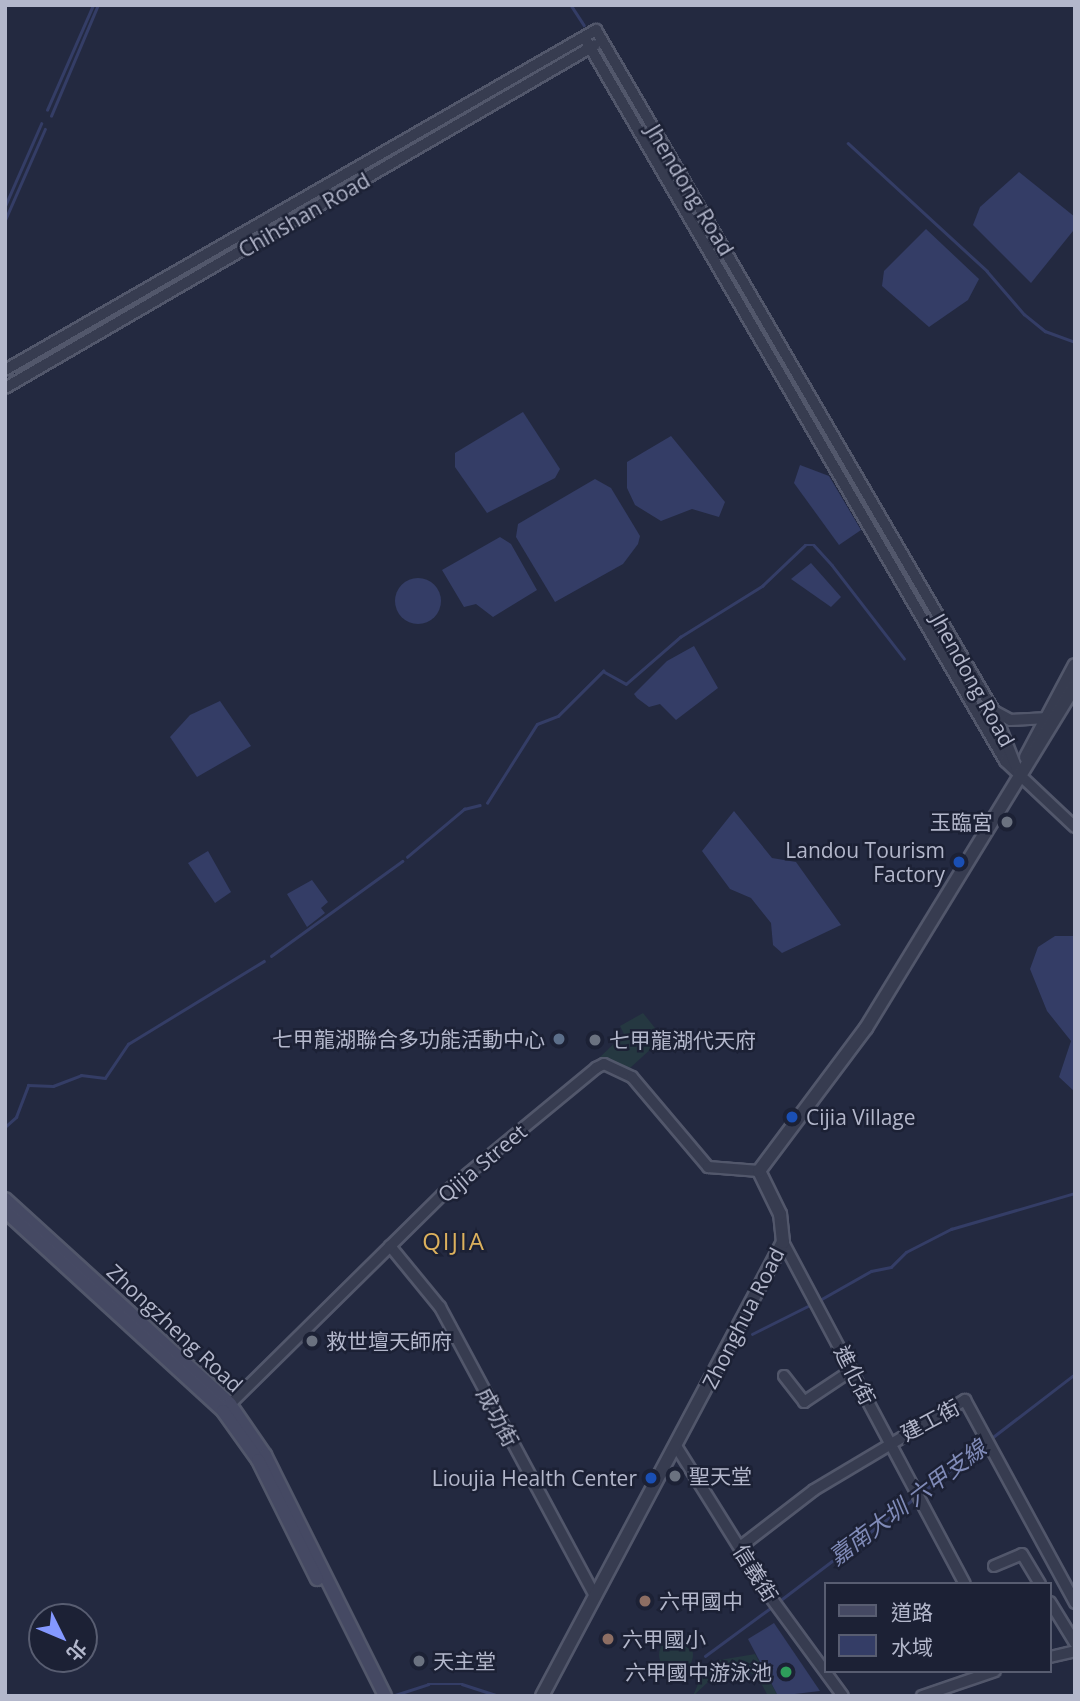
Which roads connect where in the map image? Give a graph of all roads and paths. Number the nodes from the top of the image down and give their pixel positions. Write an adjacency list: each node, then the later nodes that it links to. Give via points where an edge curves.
1 (596, 30): 2 (street, Chihshan Road); 3 (street, Jhendong Road)
2 (584, 37): 4 (street, Jhendong Road); 5 (street, Chihshan Road)
3 (602, 40): 4 (street, Chihshan Road); 9 (street, Jhendong Road)
4 (590, 47): 6 (street, Chihshan Road); 11 (street, Jhendong Road, via 992,739)
5 (5, 370)
6 (5, 388)
7 (1075, 665): 10 (street)
8 (1075, 685): 11 (street)
9 (994, 711): 10 (street, via 1010,720); 11 (street, Jhendong Road)
10 (1044, 718): 11 (street)
11 (1019, 774): 12 (street); 13 (street, via 866,1028)
12 (1075, 827)
13 (759, 1171): 16 (street, Zhonghua Road, via 780,1214); 17 (street, Qijia Street, via 708,1167 632,1077 604,1065 462,1177)
14 (5, 1199): 20 (main road, Zhongzheng Road)
15 (5, 1210): 20 (main road, Zhongzheng Road)
16 (783, 1242): 18 (street, 進化街); 22 (street, Zhonghua Road)
17 (390, 1246): 20 (street, Qijia Street); 27 (street, 成功街, via 440,1307)
18 (852, 1370): 19 (street, via 804,1402); 21 (street, 進化街)
19 (784, 1376)
20 (227, 1407): 36 (main road, Zhongzheng Road); 37 (main road, Zhongzheng Road, via 265,1455)
21 (889, 1442): 23 (street, 建工街); 25 (street, 進化街); 28 (street, 建工街, via 965,1399)
22 (676, 1446): 23 (street, 信義街); 27 (street, Zhonghua Road)
23 (740, 1547): 33 (street, 信義街)
24 (994, 1566): 26 (street, via 1022,1554)
25 (964, 1582)
26 (1039, 1582)
27 (595, 1596): 38 (street, Zhonghua Road)
28 (1075, 1603)
29 (1052, 1605): 30 (street)
30 (1075, 1643)
31 (1075, 1651): 32 (street)
32 (1052, 1657)
33 (824, 1669)
34 (827, 1673): 39 (street, 信義街)
35 (989, 1673): 40 (street)
36 (376, 1696)
37 (385, 1696)
38 (542, 1696)
39 (843, 1696)
40 (922, 1696)

